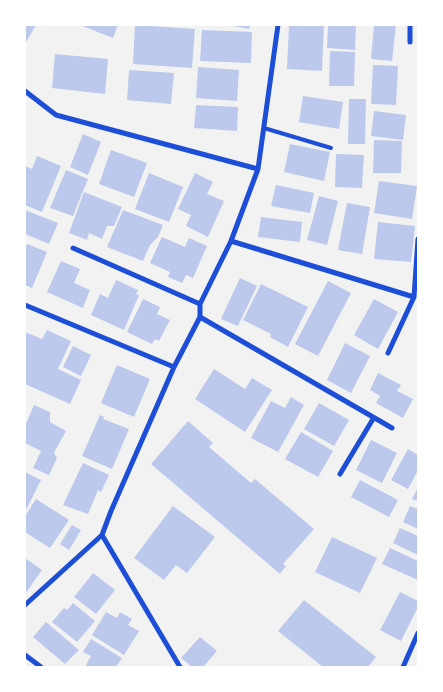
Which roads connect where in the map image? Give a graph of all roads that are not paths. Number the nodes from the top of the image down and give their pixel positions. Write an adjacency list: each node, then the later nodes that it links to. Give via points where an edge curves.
1 (278, 25): 5 (street)
2 (410, 25): 3 (street)
3 (410, 42)
4 (25, 91): 7 (street, via 56,115)
5 (264, 128): 6 (lane); 7 (street)
6 (331, 148)
7 (258, 169): 9 (street)
8 (418, 239): 11 (street)
9 (230, 241): 11 (street); 12 (street)
10 (73, 248): 12 (street)
11 (414, 297): 15 (street)
12 (200, 304): 14 (street)
13 (25, 305): 16 (street)
14 (200, 317): 16 (street); 17 (street)
15 (388, 353)
16 (174, 367): 20 (street)
17 (373, 418): 18 (street); 19 (street)
18 (392, 428)
19 (340, 474)
20 (102, 535): 21 (street); 25 (street)
21 (25, 605)
22 (418, 633): 26 (street)
23 (25, 655): 24 (street)
24 (41, 667)
25 (180, 667)
26 (403, 667)

